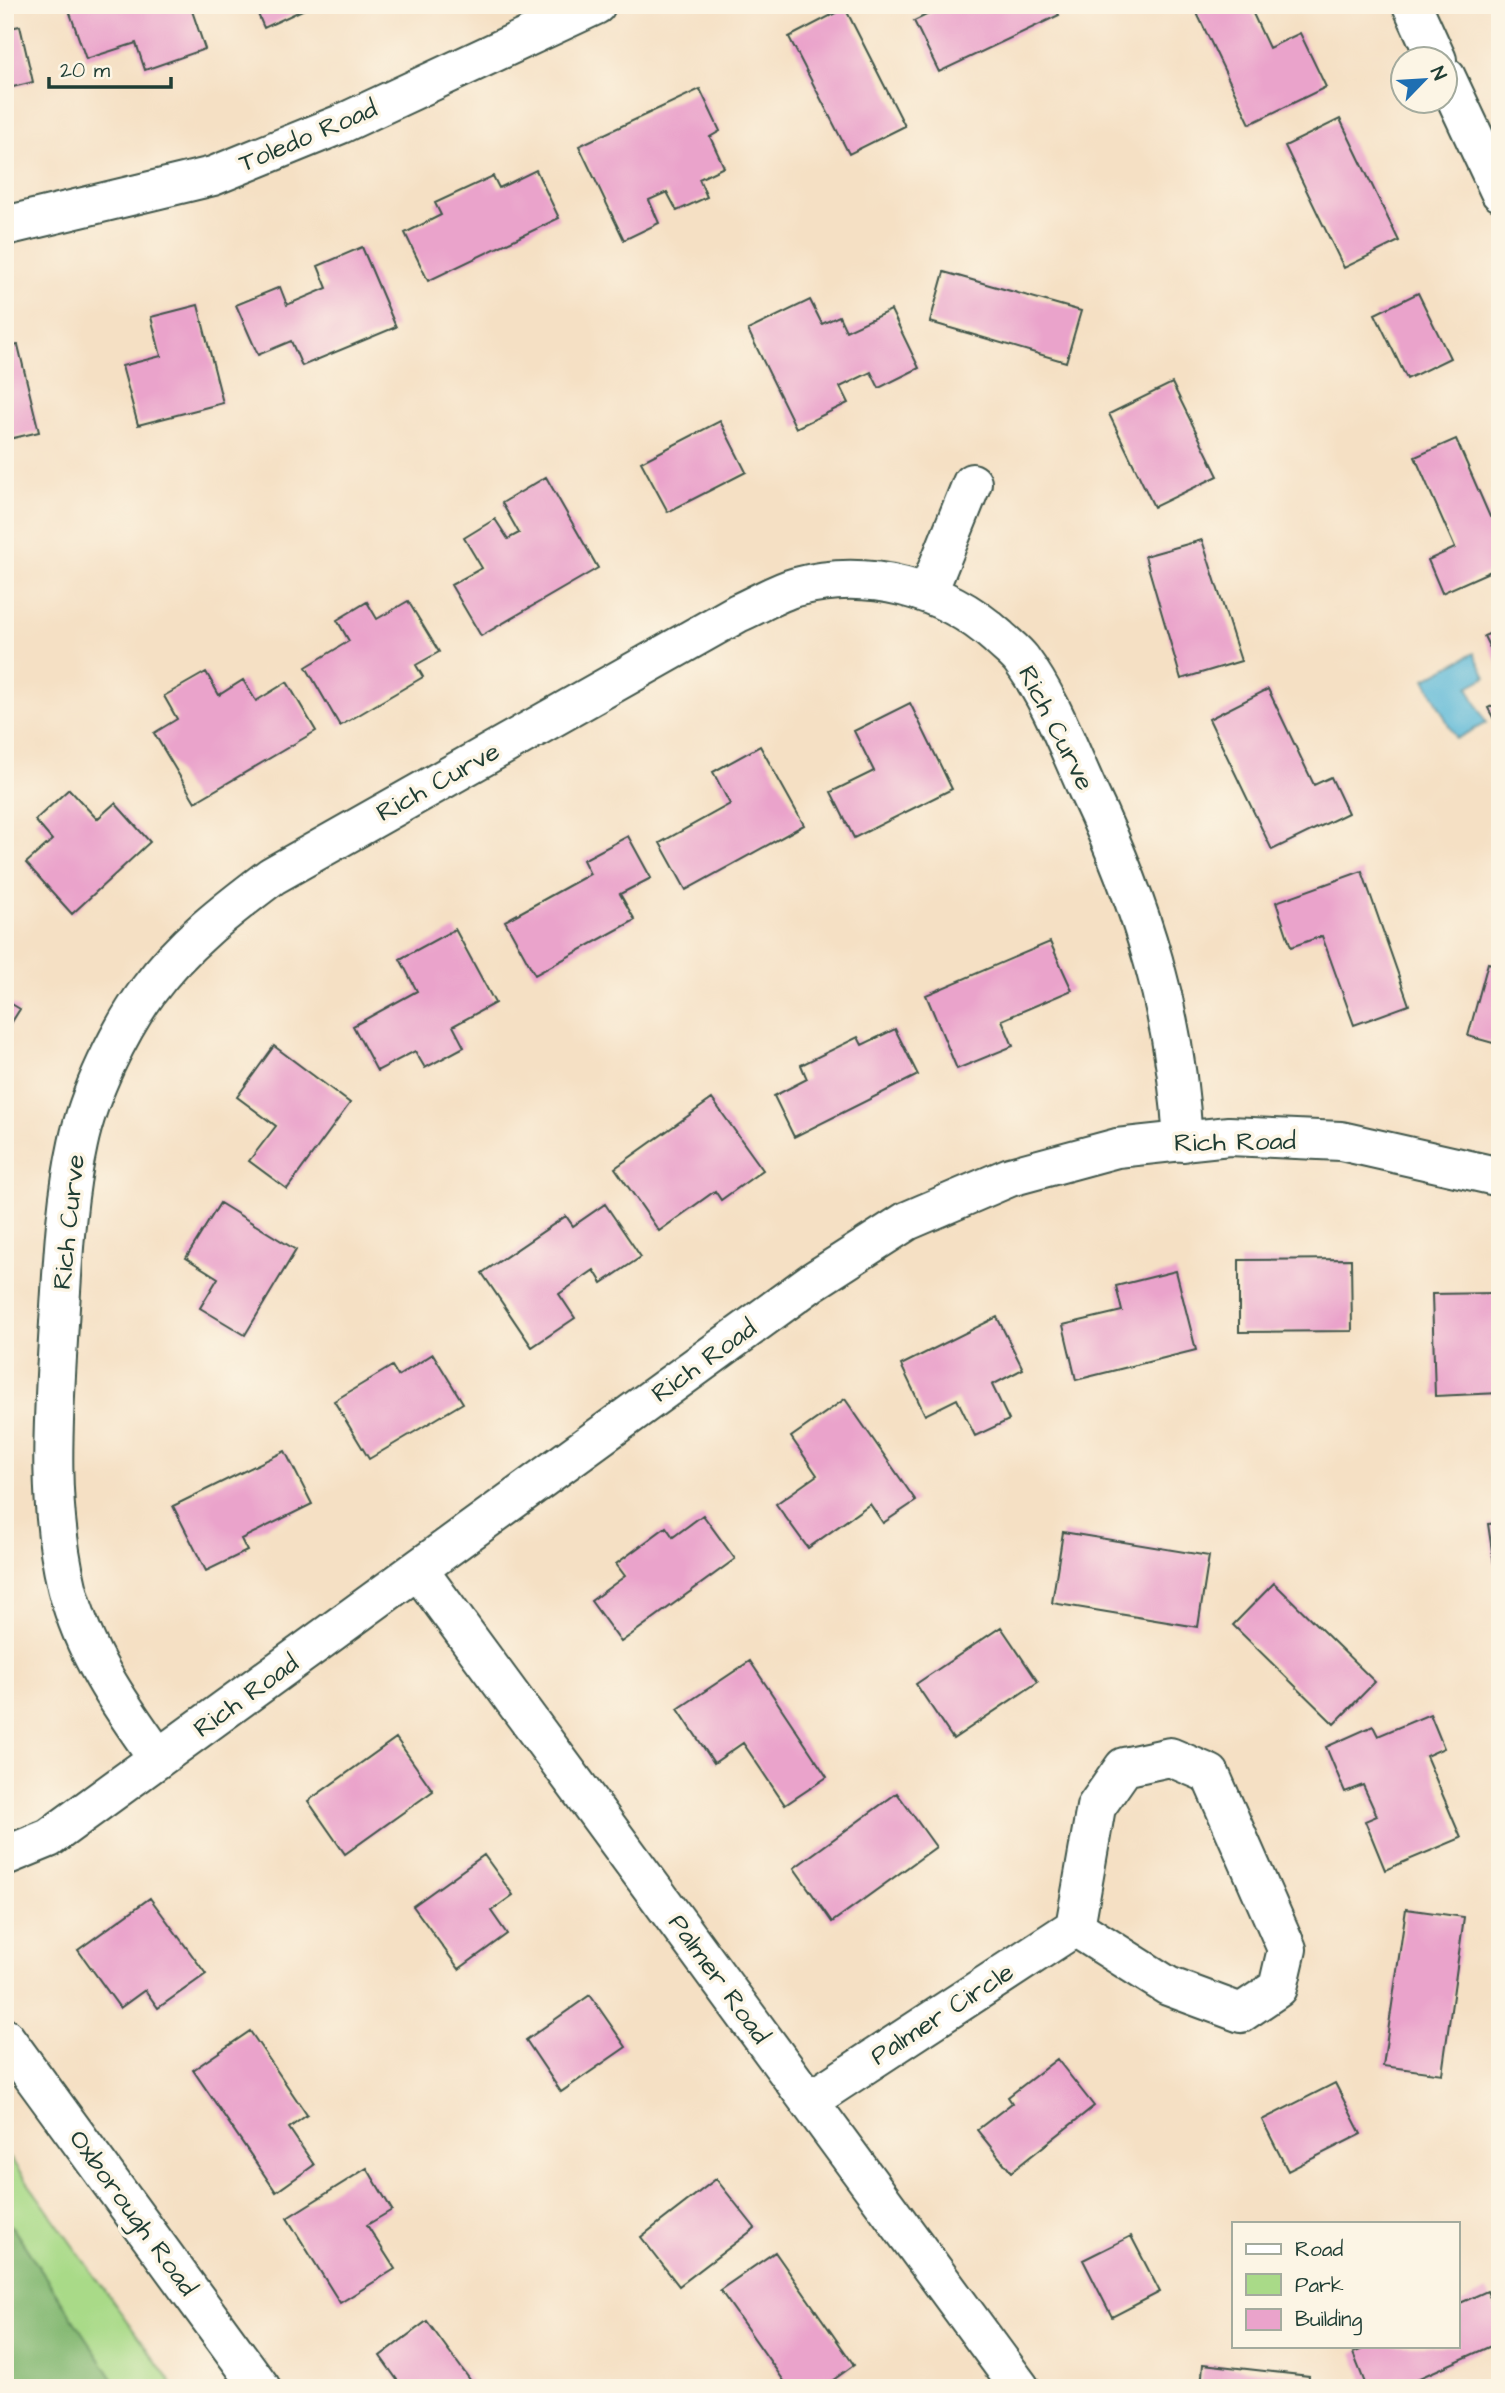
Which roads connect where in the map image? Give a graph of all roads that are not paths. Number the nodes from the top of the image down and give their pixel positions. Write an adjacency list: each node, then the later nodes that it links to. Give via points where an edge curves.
1 (596, 5): 6 (street, Toledo Road, via 341,124 213,176)
2 (1412, 5): 3 (street)
3 (1431, 46)
4 (1460, 107): 5 (street)
5 (1500, 192)
6 (5, 226)
7 (972, 484): 8 (street)
8 (928, 592): 9 (street, Rich Curve, via 976,617 1020,658 1052,712 1144,923 1166,1007 1180,1086); 12 (street, Rich Curve, via 857,578 795,587 738,613 272,876 205,928 148,991 107,1063 78,1142 65,1226 52,1444 54,1517 68,1588 90,1655)
9 (1183, 1142): 10 (street, Rich Road, via 1229,1136 1341,1141); 11 (street, Rich Road, via 1117,1148 1010,1177 907,1222 812,1282)
10 (1500, 1177)
11 (419, 1571): 12 (street, Rich Road); 16 (street, Palmer Road)
12 (158, 1759): 13 (street, Rich Road, via 49,1838)
13 (5, 1856)
14 (1075, 1927): 14 (street, via 1168,1986 1241,2013 1278,1988 1287,1949 1210,1774 1170,1757 1124,1767 1096,1807); 16 (street, Palmer Circle)
15 (5, 2038): 17 (street, Oxborough Road)
16 (809, 2101): 18 (street, Palmer Road)
17 (261, 2388)
18 (1020, 2388)

